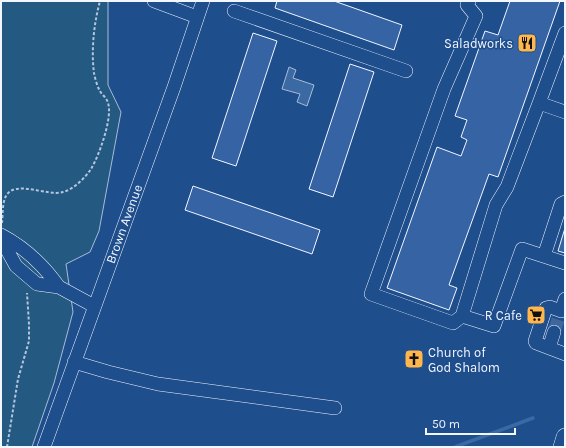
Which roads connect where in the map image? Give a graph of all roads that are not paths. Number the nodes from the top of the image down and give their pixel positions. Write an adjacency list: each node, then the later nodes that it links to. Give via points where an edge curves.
1 (154, 1): 5 (street)
2 (203, 1): 5 (street, Brown Avenue)
3 (469, 1): 18 (street, via 467,5 476,16 444,89 371,294 454,323)
4 (234, 11): 7 (street)
5 (197, 17): 16 (street, Brown Avenue)
6 (565, 33): 8 (street)
7 (406, 70)
8 (539, 103): 9 (street); 18 (street, via 507,188 496,205)
9 (565, 112)
10 (563, 207): 13 (street)
11 (1, 235): 15 (street, via 14,242 49,273)
12 (1, 239): 15 (street, via 16,266 26,276 37,284)
13 (544, 256): 14 (street); 18 (street, via 522,249 494,326)
14 (565, 263)
15 (59, 287): 16 (street)
16 (94, 306): 22 (street, Brown Avenue)
17 (564, 307): 20 (street, via 546,308 535,341)
18 (462, 316)
19 (554, 332): 20 (street)
20 (549, 348): 21 (street)
21 (565, 353)
22 (74, 362): 23 (street, via 158,384); 25 (street, Brown Avenue)
23 (334, 408)
24 (565, 437): 26 (main road)
25 (44, 447)
26 (562, 447)

